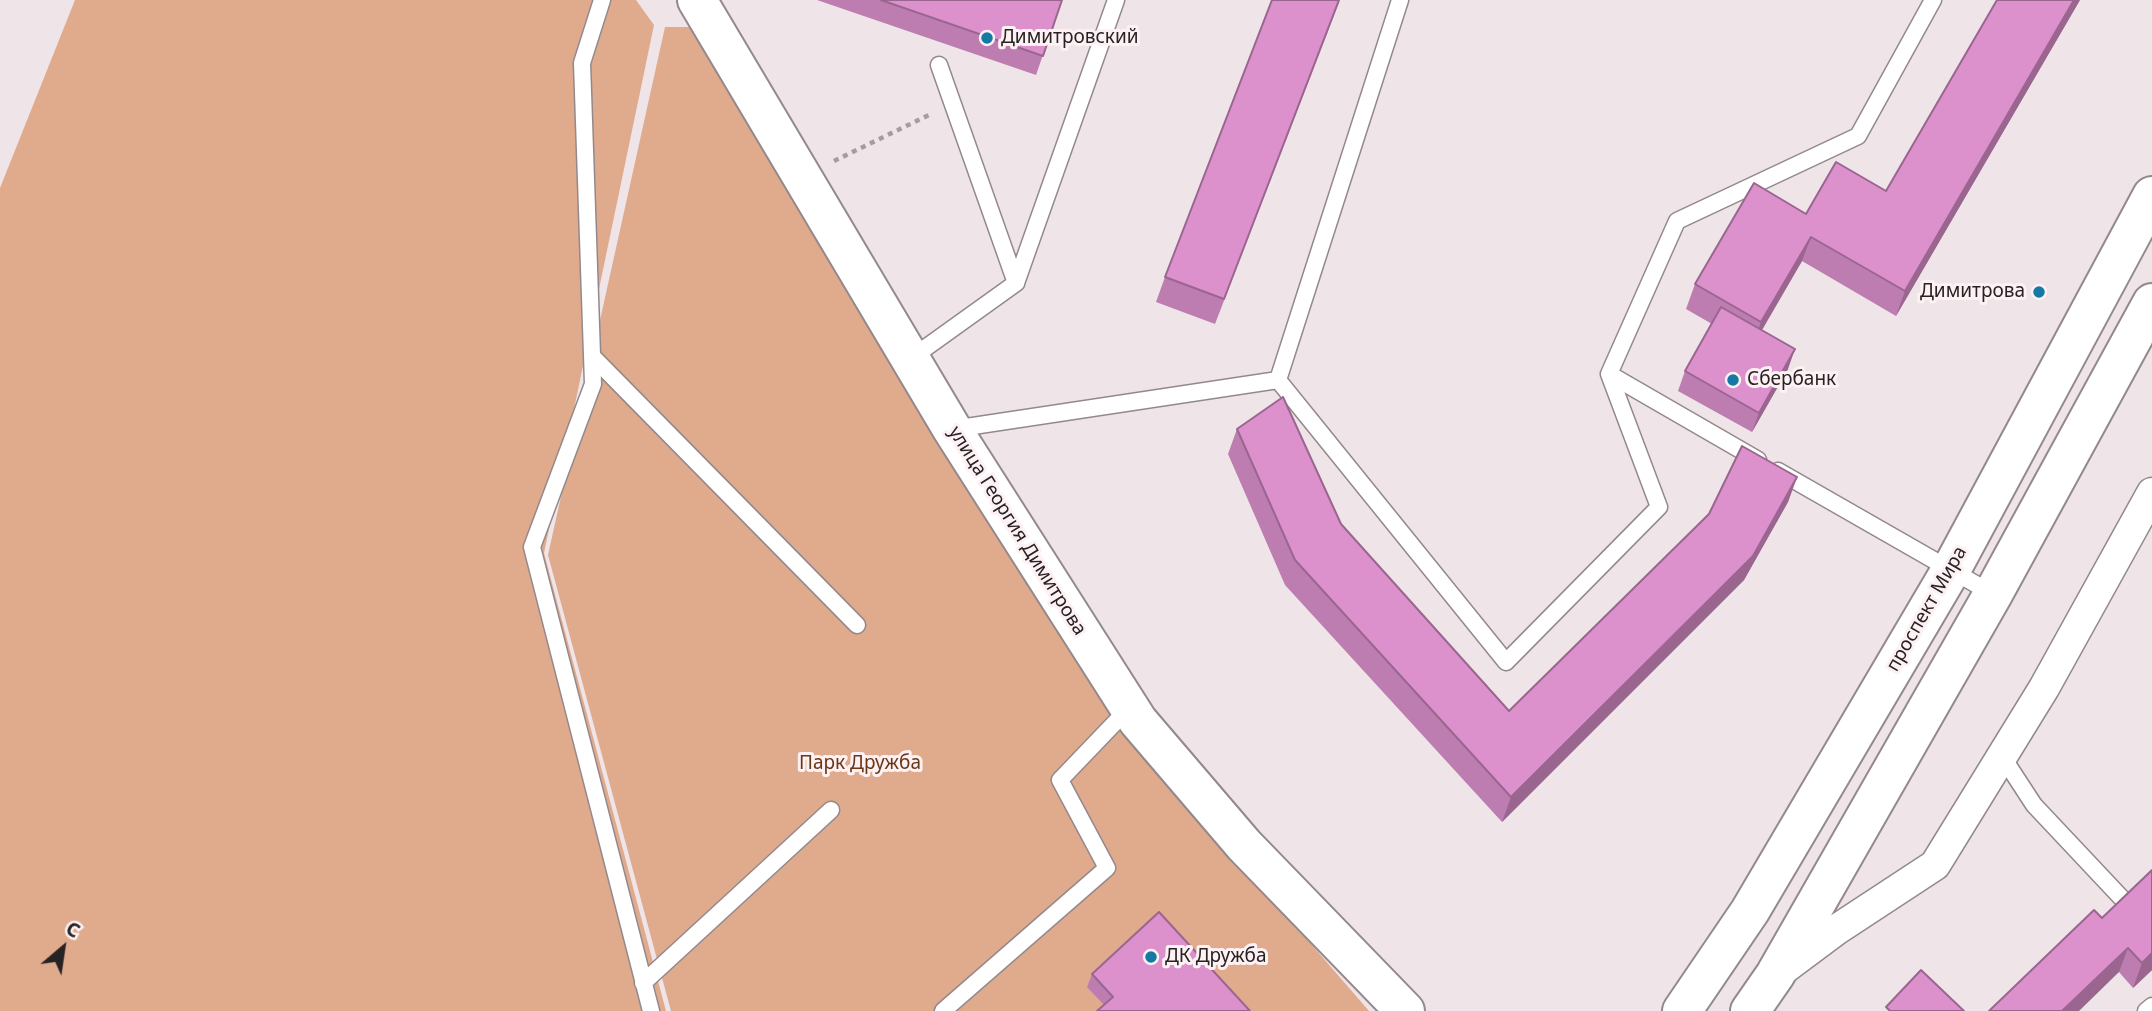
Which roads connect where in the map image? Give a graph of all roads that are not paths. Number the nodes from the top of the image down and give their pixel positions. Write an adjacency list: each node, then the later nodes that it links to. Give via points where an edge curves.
1 (602, 0): 10 (lane, via 582,63)
2 (1116, 0): 8 (lane)
3 (1399, 0): 13 (lane)
4 (1933, 0): 12 (lane, via 1858,136 1677,221)
5 (700, 1): 11 (street, улица Георгия Димитрова)
6 (939, 65): 8 (lane)
7 (2152, 196): 16 (street, проспект Мира)
8 (1016, 283): 11 (lane)
9 (2152, 303): 17 (street)
10 (592, 356): 18 (lane); 24 (lane, via 593,384 533,547)
11 (910, 359): 14 (street, улица Георгия Димитрова)
12 (1609, 374): 13 (lane, via 1659,507 1506,662); 16 (lane)
13 (1278, 380): 14 (lane)
14 (952, 429): 19 (street, улица Георгия Димитрова)
15 (2152, 493): 20 (street)
16 (1951, 570): 17 (lane); 29 (street, проспект Мира, via 1750,911)
17 (1993, 594): 23 (street)
18 (857, 625)
19 (1130, 708): 27 (lane, via 1060,780 1107,868); 28 (street, улица Георгия Димитрова, via 1244,845)
20 (2002, 756): 22 (lane, via 2034,805); 23 (street, via 1935,865)
21 (831, 810): 24 (lane)
22 (2130, 907)
23 (1775, 975): 30 (street)
24 (643, 983): 26 (lane)
25 (2152, 1006): 31 (lane)
26 (651, 1011)
27 (943, 1011)
28 (1405, 1011)
29 (1682, 1011)
30 (1750, 1011)
31 (2146, 1011)

